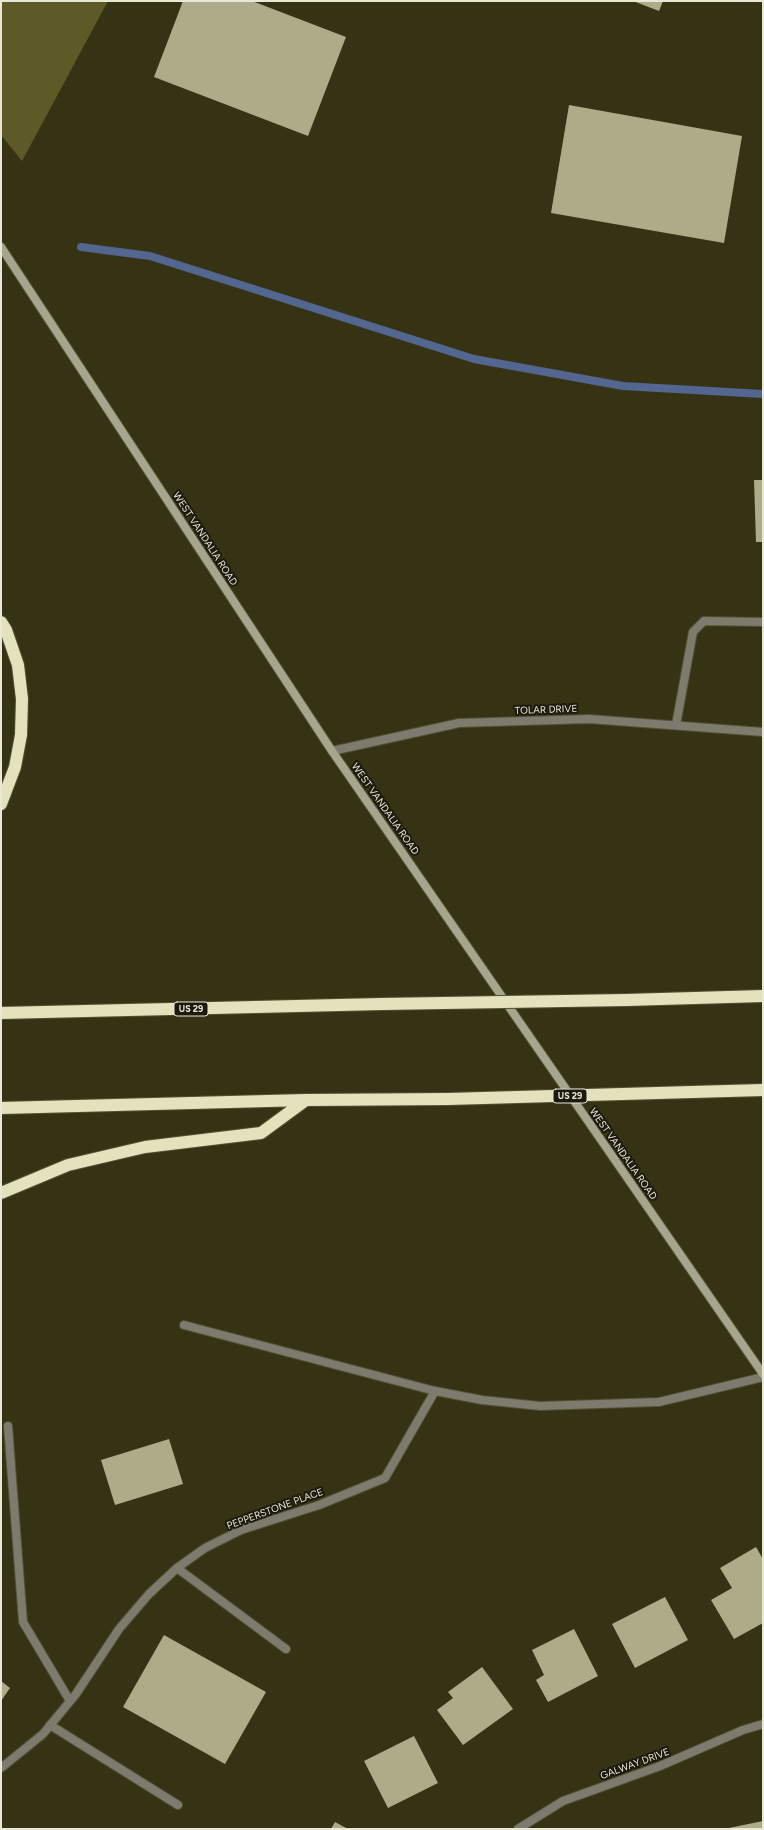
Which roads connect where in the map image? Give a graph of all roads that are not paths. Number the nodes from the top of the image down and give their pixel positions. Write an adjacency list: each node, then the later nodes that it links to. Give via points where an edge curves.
1 (1, 247): 6 (main road, WEST VANDALIA ROAD)
2 (1, 622): 7 (highway, via 18,665 22,699 21,735 15,767)
3 (763, 622): 4 (street, via 704,621 693,632)
4 (676, 725): 5 (street, TOLAR DRIVE); 6 (street, TOLAR DRIVE, via 589,718 458,723)
5 (763, 732)
6 (332, 751): 15 (main road, WEST VANDALIA ROAD)
7 (1, 804)
8 (763, 996): 9 (highway, US 29, bridge)
9 (1, 1013)
10 (763, 1090): 11 (highway, US 29, bridge, via 448,1099)
11 (306, 1100): 12 (highway, US 29); 13 (highway, via 261,1133 145,1147 68,1165)
12 (1, 1108)
13 (1, 1193)
14 (184, 1325): 16 (street)
15 (763, 1376): 16 (street, via 659,1402 540,1406 482,1400)
16 (434, 1390): 18 (street, PEPPERSTONE PLACE, via 385,1478 319,1505 241,1530 205,1548)
17 (8, 1426): 20 (street, via 23,1622)
18 (177, 1568): 19 (street); 20 (street, PEPPERSTONE PLACE, via 149,1594 119,1629)
19 (286, 1649)
20 (70, 1702): 22 (street, PEPPERSTONE PLACE)
21 (763, 1724): 25 (street, GALWAY DRIVE, via 660,1766 563,1801)
22 (50, 1725): 23 (street, PEPPERSTONE PLACE, via 43,1734); 24 (street)
23 (1, 1768)
24 (178, 1805)
25 (518, 1829)

